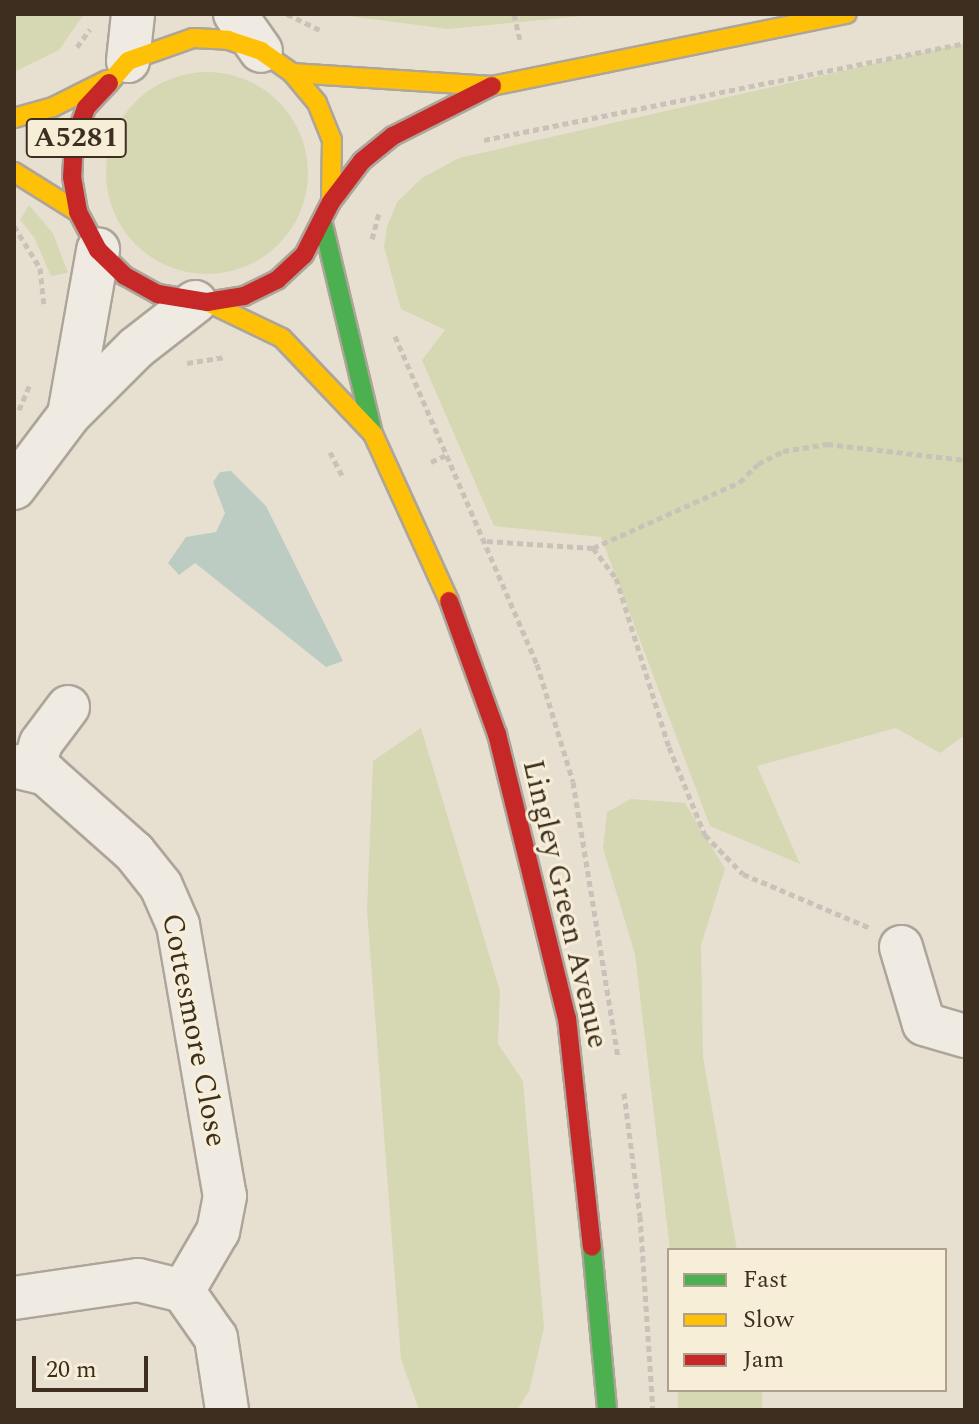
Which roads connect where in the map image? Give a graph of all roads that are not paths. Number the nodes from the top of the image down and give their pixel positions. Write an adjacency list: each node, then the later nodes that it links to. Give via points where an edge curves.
1 (133, 14): 5 (street)
2 (235, 14): 4 (street)
3 (847, 14): 6 (main road, A5281)
4 (276, 62): 5 (main road, A5281, via 228,40 193,38 159,46); 6 (main road, A5281); 9 (main road, A5281, via 317,103 332,140)
5 (118, 70): 7 (main road, A5281, via 53,107); 10 (main road, A5281, via 86,108 74,141 72,177)
6 (492, 86): 9 (main road, A5281, via 393,136 362,161)
7 (14, 118)
8 (14, 172): 10 (main road, A5281)
9 (331, 202): 11 (main road, A5281)
10 (78, 212): 12 (main road, A5281)
11 (323, 224): 13 (main road, A5281, via 304,255 277,280 244,296); 15 (main road, Lingley Green Avenue)
12 (98, 250): 13 (main road, A5281, via 147,288); 14 (street)
13 (201, 302): 14 (street, via 136,348); 15 (main road, Lingley Green Avenue, via 282,338)
14 (69, 415): 16 (street)
15 (373, 434): 24 (main road, Lingley Green Avenue, via 461,627 527,849 578,1091)
16 (14, 488)
17 (68, 707): 18 (street, Cottesmore Close)
18 (24, 767): 21 (street, Cottesmore Close, via 60,785 134,852 161,886 178,925 225,1196 218,1231)
19 (901, 947): 20 (street, via 916,1034)
20 (965, 1036)
21 (183, 1291): 22 (street, via 138,1280); 23 (street, via 216,1338)
22 (14, 1298)
23 (227, 1410)
24 (607, 1410)

